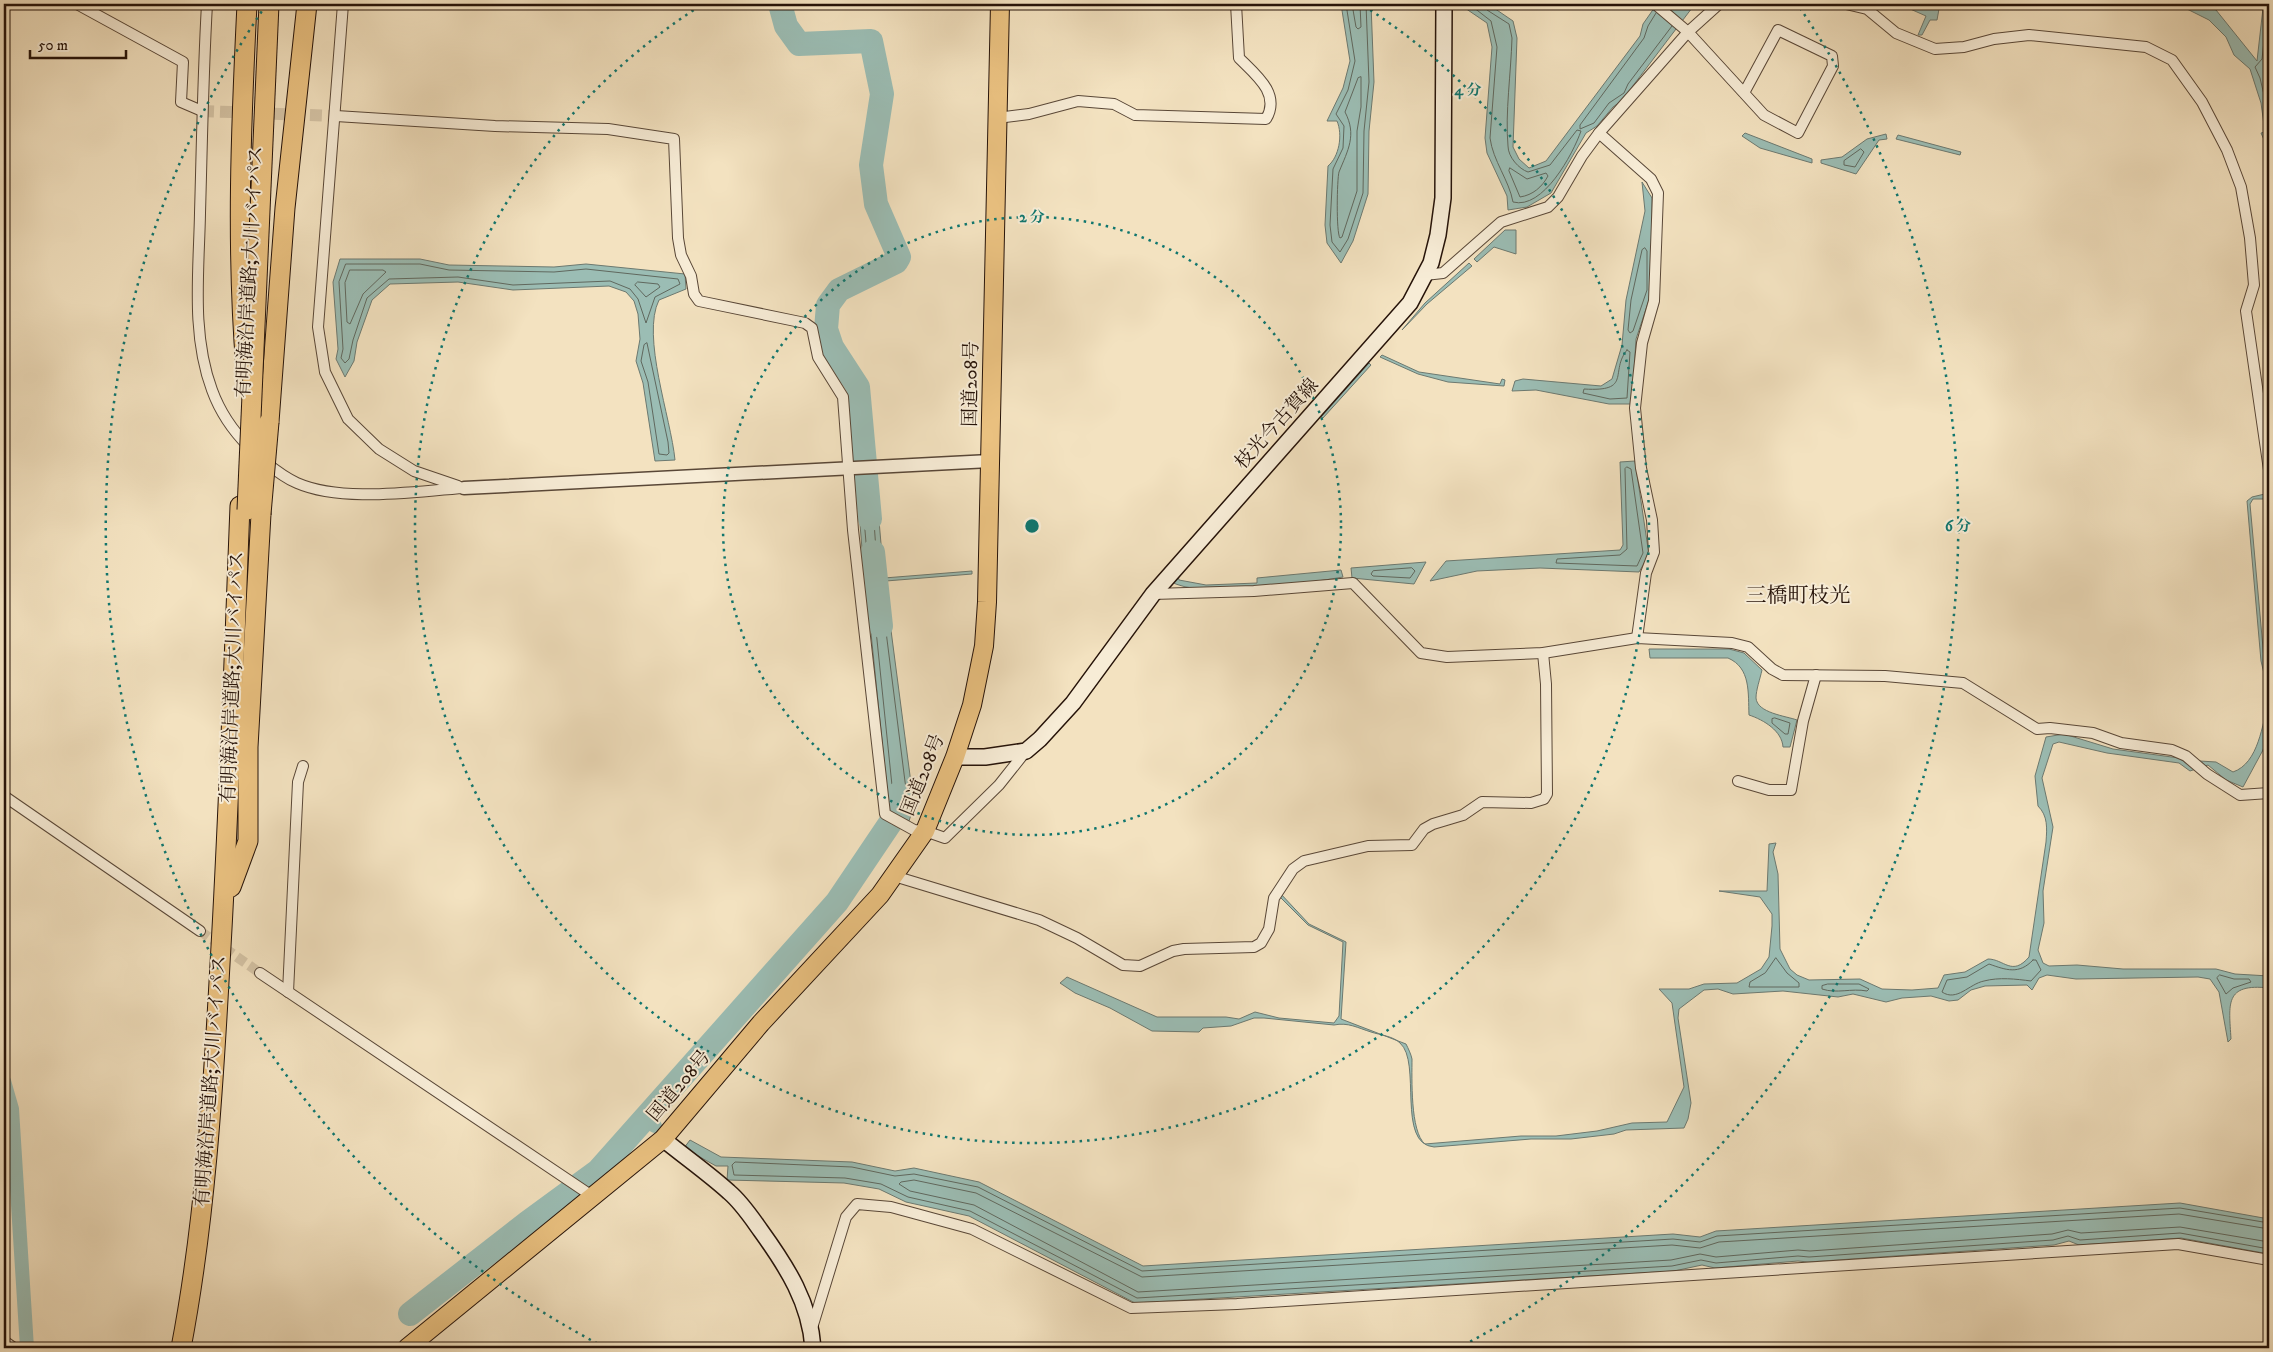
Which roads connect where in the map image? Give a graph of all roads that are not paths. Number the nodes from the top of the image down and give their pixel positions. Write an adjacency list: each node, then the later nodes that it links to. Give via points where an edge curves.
1 (77, 4): 16 (street, via 183,62 181,102)
2 (207, 4): 16 (street)
3 (247, 4): 21 (highway, via 240,167)
4 (262, 4): 21 (highway, 有明海沿岸道路;大川バイパス)
5 (270, 4): 26 (highway, 有明海沿岸道路;大川バイパス, bridge)
6 (307, 4): 26 (highway, bridge, via 284,217 269,422)
7 (344, 4): 17 (street)
8 (1000, 4): 18 (highway, 国道208号)
9 (1236, 4): 18 (street, via 1239,58 1262,81 1271,98 1271,110 1266,119 1134,115 1114,104 1078,101 1029,114)
10 (1655, 4): 14 (street)
11 (1719, 4): 14 (street)
12 (1846, 4): 24 (street, via 1867,9 1896,33 1936,49 2029,35 2146,47 2172,60 2202,102 2227,150 2241,187 2254,286 2246,310)
13 (1444, 7): 20 (main road, 枝光今古賀線, via 1443,198 1438,235)
14 (1688, 32): 15 (street); 19 (street)
15 (1744, 93): 15 (street, via 1778,30 1832,56 1833,66 1798,133 1764,115)
16 (202, 112): 25 (street, via 198,301 201,347 212,391 232,429 260,459 297,484 370,495)
17 (336, 116): 23 (street, via 495,126 608,128 674,139 678,238 694,294 699,301 812,328 818,357 843,397); 25 (street, via 318,327 325,372 348,419 380,449 414,471)
18 (997, 118): 22 (highway, 国道208号)
19 (1599, 133): 20 (street, via 1558,197 1548,207 1501,222 1443,273); 28 (street, via 1651,179 1658,193 1654,301 1642,344 1635,408 1654,552 1646,573)
20 (1425, 275): 27 (main road, 枝光今古賀線, via 1410,303 1382,336)
21 (246, 369): 26 (highway, 有明海沿岸道路;大川バイパス, via 244,414)
22 (990, 461): 23 (street); 32 (highway, 国道208号, via 984,646 972,705)
23 (848, 468): 25 (street); 37 (street, via 885,814)
24 (2269, 470)
25 (464, 488)
26 (250, 510): 48 (highway, 有明海沿岸道路;大川バイパス, via 204,1186); 49 (highway, 有明海沿岸道路;大川バイパス, via 248,841 231,887 211,1187)
27 (1153, 594): 29 (street, via 1254,591 1353,583 1421,654 1447,657); 31 (main road, 枝光今古賀線, via 1073,704)
28 (1637, 638): 29 (street); 30 (street, via 1732,643 1748,647 1783,675)
29 (1543, 653): 38 (street, via 1547,794 1544,799 1531,803 1482,802 1463,816 1428,827 1412,845 1368,846 1304,861 1293,869 1274,898 1270,929 1261,943 1254,947 1184,949 1140,966 1122,965 1039,920)
30 (1816, 676): 34 (street, via 1803,721 1791,790 1769,790); 35 (street, via 1885,676 1963,683 2037,729 2093,734 2121,743 2172,750 2186,756 2240,795)
31 (1026, 751): 32 (main road, via 985,757); 37 (street, via 999,785 946,838)
32 (955, 757): 37 (highway, 国道208号)
33 (303, 766): 41 (street, via 298,782)
34 (1738, 781)
35 (2269, 793)
36 (4, 796): 39 (street)
37 (919, 830): 38 (highway, 国道208号)
38 (894, 876): 42 (highway, 国道208号, via 859,920 761,1023)
39 (200, 931)
40 (260, 973): 41 (street)
41 (288, 992): 43 (street)
42 (663, 1139): 43 (highway, 国道208号); 45 (main road, via 745,1208 784,1262 802,1297)
43 (592, 1196): 50 (highway, 国道208号)
44 (2269, 1260): 45 (street, via 2178,1244 1131,1308 972,1229 890,1207 858,1204 846,1217)
45 (812, 1328): 51 (main road)
46 (4, 1341): 47 (street)
47 (14, 1348)
48 (181, 1348)
49 (188, 1348)
50 (407, 1348)
51 (813, 1348)

